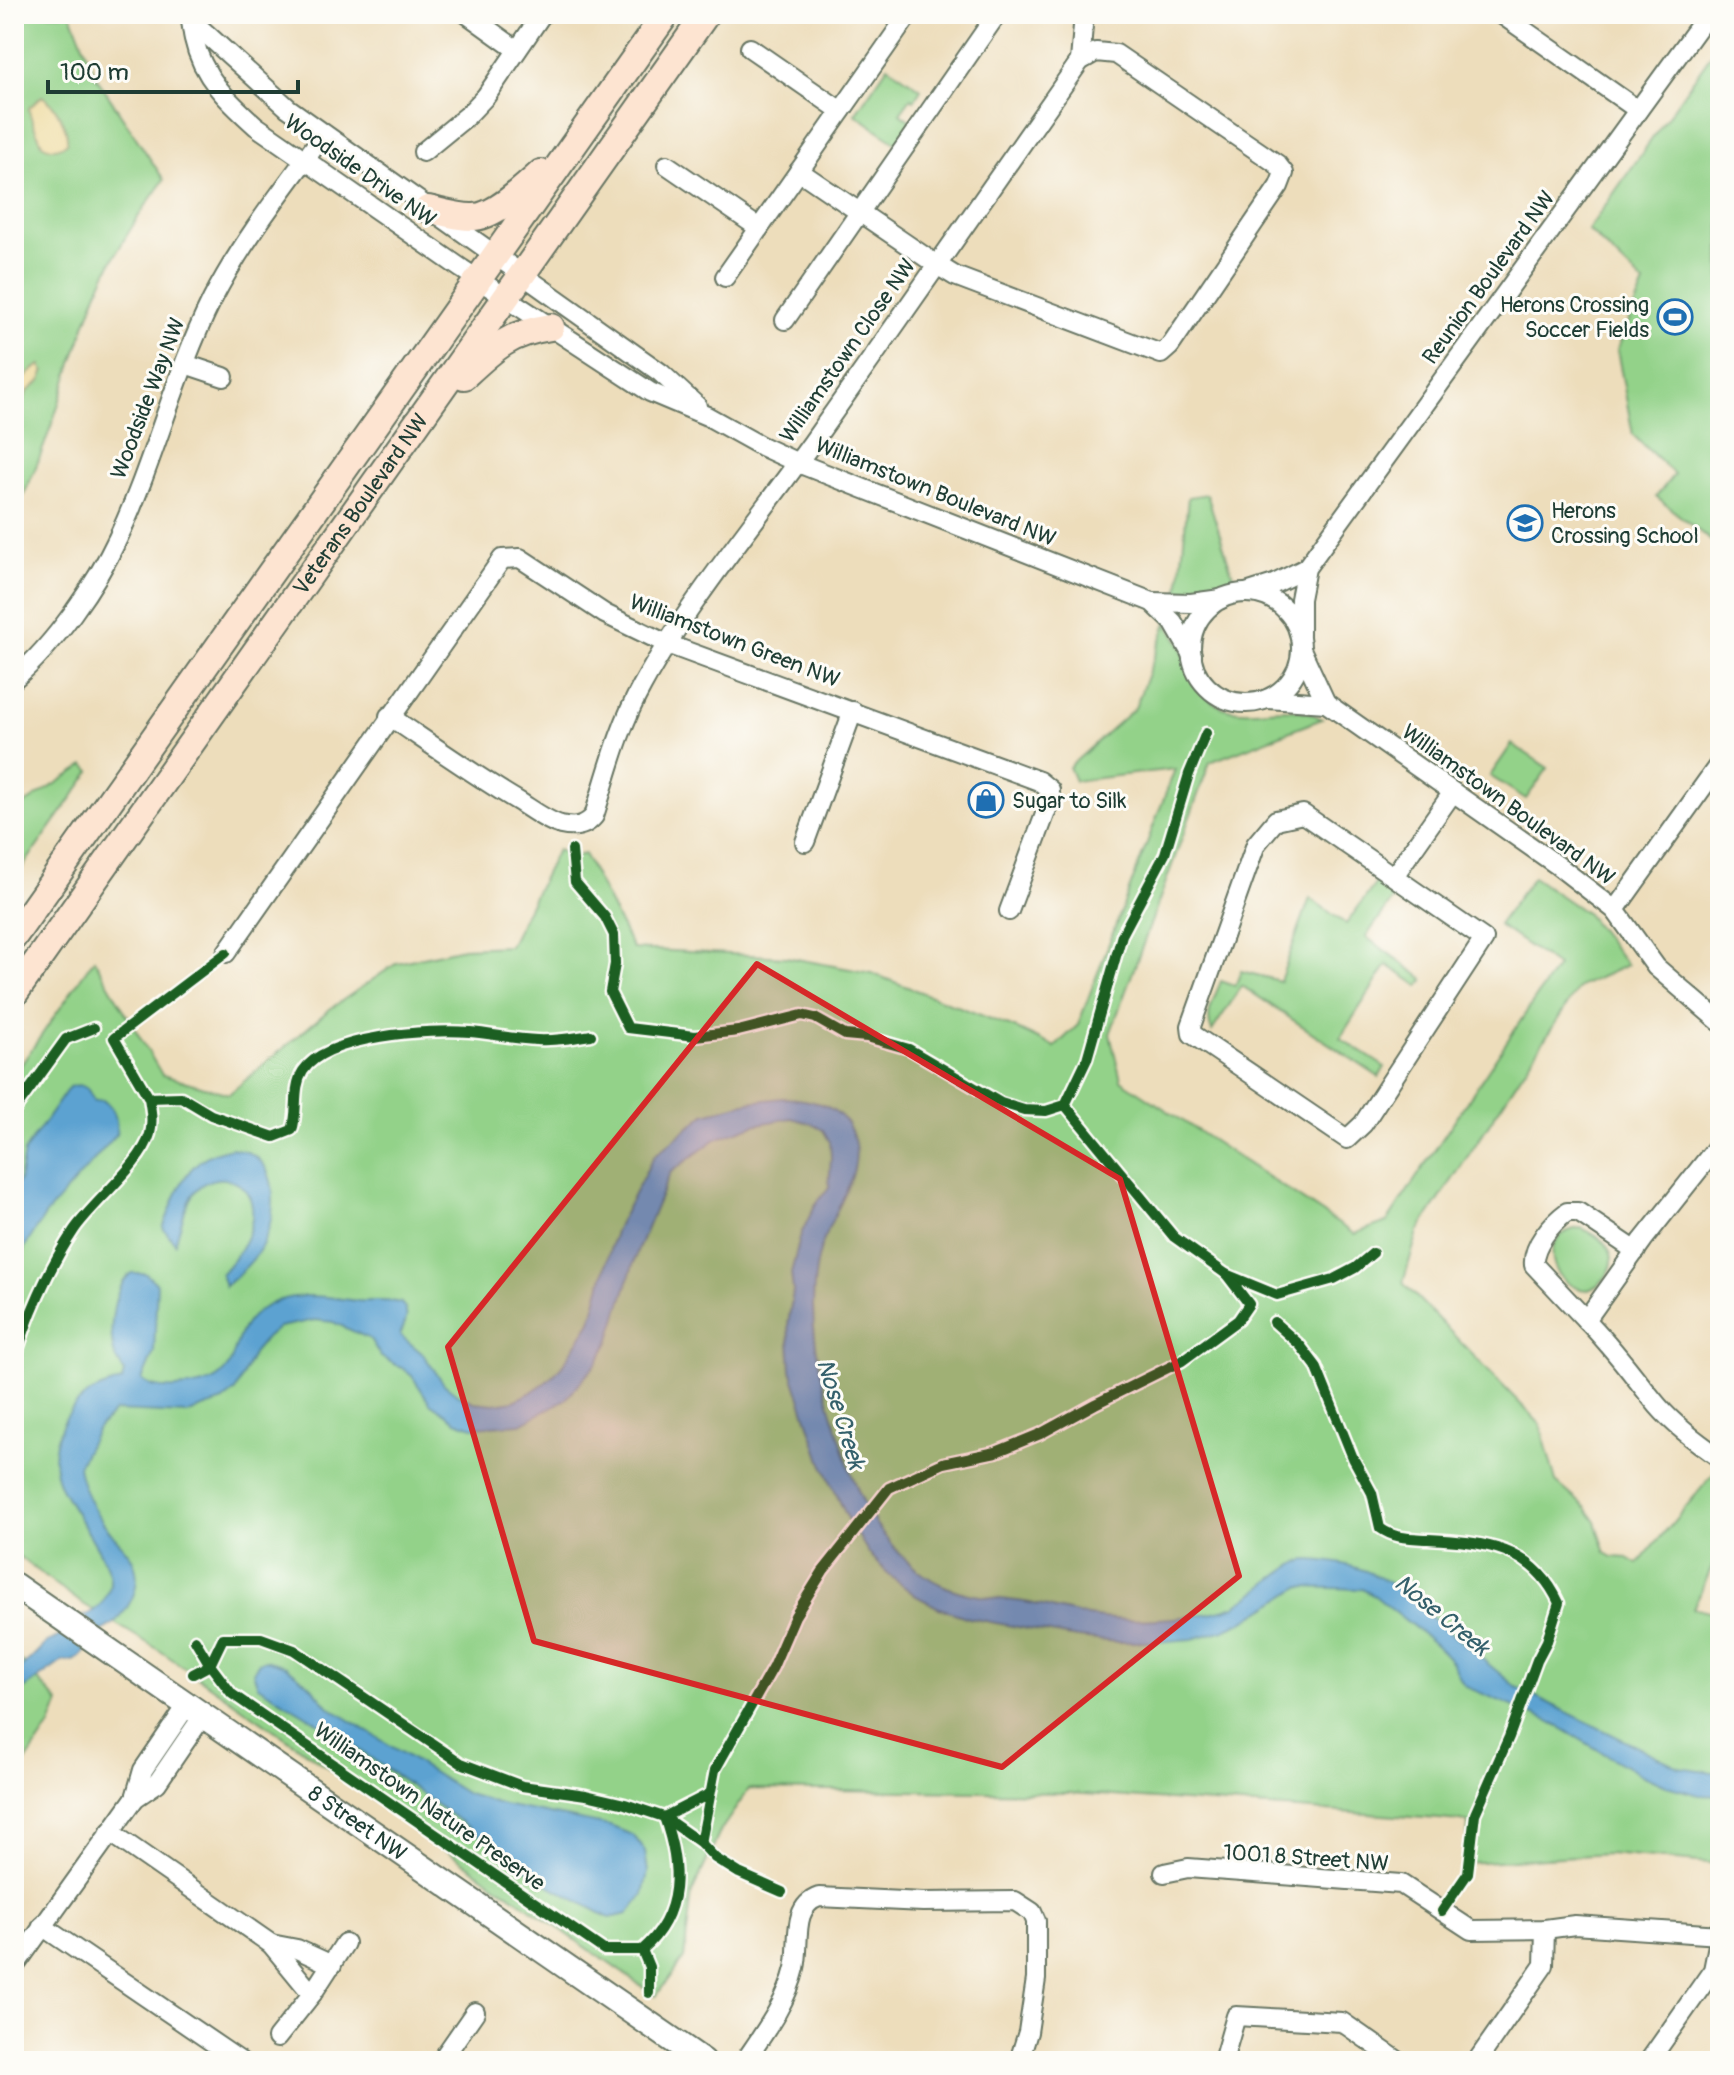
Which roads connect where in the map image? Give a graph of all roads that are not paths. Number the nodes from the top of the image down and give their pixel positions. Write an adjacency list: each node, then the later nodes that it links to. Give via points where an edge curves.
1 (467, 14): 12 (street)
2 (542, 14): 12 (street)
3 (666, 14): 17 (main road, Veterans Boulevard NW)
4 (706, 14): 27 (main road, Veterans Boulevard NW)
5 (909, 14): 15 (street)
6 (997, 14): 23 (street)
7 (1084, 14): 13 (street)
8 (1501, 14): 14 (street)
9 (1708, 14): 14 (street, Reunion Boulevard NW)
10 (190, 17): 16 (street, Woodside Drive NW, via 261,86); 19 (street, Woodside Drive NW, via 201,60 227,100)
11 (750, 48): 15 (street)
12 (517, 50): 18 (street, via 486,96)
13 (1080, 61): 26 (street, Williamstown Close NW); 26 (street, Williamstown Close NW, via 1096,52 1116,54 1284,173 1170,346 1161,354 1146,350)
14 (1638, 110): 38 (street, Reunion Boulevard NW)
15 (841, 111): 21 (street)
16 (324, 134): 19 (street, Woodside Way NW); 22 (street, Woodside Drive NW)
17 (579, 138): 22 (main road, via 522,191 484,216); 25 (main road, Veterans Boulevard NW)
18 (423, 152)
19 (304, 160): 29 (street, Woodside Drive NW); 33 (street, Woodside Way NW, via 235,259)
20 (667, 165): 24 (street)
21 (799, 171): 23 (street); 24 (street)
22 (428, 209): 25 (street, Woodside Drive NW)
23 (860, 213): 26 (street); 31 (street)
24 (759, 228): 28 (street)
25 (495, 256): 27 (street, Woodside Drive NW); 29 (main road, Veterans Boulevard NW)
26 (937, 265): 37 (street, Williamstown Close NW)
27 (522, 275): 30 (main road, Veterans Boulevard NW); 36 (street, Williamstown Boulevard NW, via 661,373)
28 (725, 277)
29 (478, 280): 30 (street, Woodside Drive NW); 56 (main road, Veterans Boulevard NW)
30 (506, 298): 32 (street, Williamstown Boulevard NW); 35 (main road, Veterans Boulevard NW)
31 (785, 320)
32 (551, 327): 35 (main road, via 501,342); 36 (street, Williamstown Boulevard NW, via 650,392)
33 (185, 364): 34 (street); 45 (street, Woodside Way NW, via 118,538 89,589)
34 (224, 377)
35 (426, 410): 58 (main road, Veterans Boulevard NW)
36 (707, 416): 37 (street, Williamstown Boulevard NW)
37 (798, 463): 41 (street, Williamstown Boulevard NW); 43 (street, Williamstown Close NW)
38 (1306, 568): 39 (street, Reunion Boulevard NW); 42 (street, Reunion Boulevard NW)
39 (1245, 593): 40 (street); 42 (street, via 1283,606 1295,621)
40 (1223, 598): 41 (street, Williamstown Boulevard NW); 44 (street, via 1199,619)
41 (1152, 602): 44 (street, Williamstown Boulevard NW, via 1173,622)
42 (1301, 642): 46 (street, via 1295,676); 47 (street)
43 (667, 644): 48 (street, Williamstown Green NW); 49 (street, Williamstown Green NW, via 605,614 520,558 502,559); 49 (street, Williamstown Close NW, via 627,716 587,825 558,825 545,818)
44 (1192, 655): 46 (street, via 1201,679 1215,694 1247,704)
45 (14, 679)
46 (1268, 699): 47 (street)
47 (1326, 703): 51 (street, Williamstown Boulevard NW)
48 (853, 711): 52 (street); 55 (street, Williamstown Green NW, via 1029,776 1050,790 1048,810)
49 (389, 716): 57 (street, Williamstown Green NW)
50 (1720, 763): 54 (street)
51 (1453, 792): 53 (street); 54 (street, Williamstown Boulevard NW)
52 (805, 842)
53 (1394, 876): 53 (street, via 1303,814 1276,820 1256,844 1191,1026 1192,1034 1347,1139 1363,1124 1484,939)
54 (1615, 910): 59 (street, Williamstown Boulevard NW, via 1656,967)
55 (1009, 911)
56 (14, 936)
57 (226, 953)
58 (14, 994)
59 (1720, 1022)
60 (1720, 1143): 61 (street)
61 (1636, 1251): 62 (street); 62 (street, via 1578,1212 1567,1212 1546,1234 1533,1256 1534,1265)
62 (1586, 1320): 63 (street, via 1659,1407)
63 (1720, 1458)
64 (14, 1585): 65 (street, 8 Street NW)
65 (196, 1709): 66 (street, via 157,1783 135,1798); 80 (street, 8 Street NW)
66 (110, 1832): 68 (street); 72 (street)
67 (1164, 1873): 69 (street, 1001 8 Street NW, via 1188,1868 1401,1884 1471,1930)
68 (42, 1926): 74 (street); 79 (street)
69 (1545, 1929): 70 (street, 1001 8 Street NW, via 1575,1925); 85 (street, via 1544,1965)
70 (1720, 1935): 86 (street, 1001 8 Street NW, via 1713,1970)
71 (345, 1943): 73 (street)
72 (271, 1944): 73 (street); 75 (street)
73 (332, 1965): 75 (street)
74 (14, 1967)
75 (312, 1994): 77 (street)
76 (475, 2012): 78 (street)
77 (277, 2038)
78 (449, 2058)
79 (240, 2061)
80 (703, 2061)
81 (745, 2061): 82 (street, via 791,1981 803,1909 819,1897 1015,1901 1026,1907 1036,1921 1036,1979)
82 (1019, 2061)
83 (1223, 2061): 84 (street, via 1236,2016 1342,2022)
84 (1398, 2061)
85 (1477, 2061)
86 (1649, 2061)

